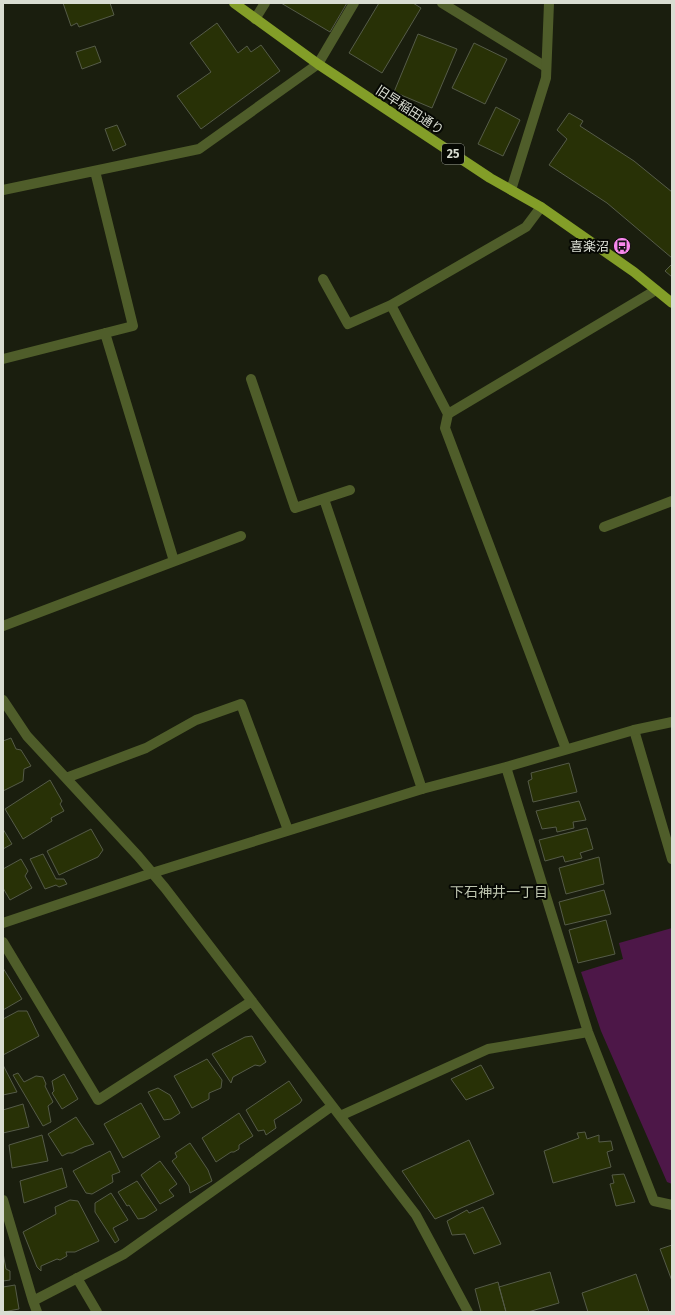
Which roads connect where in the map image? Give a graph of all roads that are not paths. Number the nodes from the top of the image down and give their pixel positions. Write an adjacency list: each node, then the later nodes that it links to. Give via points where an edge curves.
1 (234, 3): 6 (main road, 旧早稲田通り / 25)
2 (265, 3): 6 (street)
3 (354, 3): 7 (street)
4 (442, 3): 8 (street)
5 (550, 3): 8 (street)
6 (255, 19): 7 (main road, 旧早稲田通り / 25)
7 (318, 64): 9 (street, via 199,149); 11 (main road, 旧早稲田通り / 25)
8 (546, 67): 11 (street, via 546,78)
9 (95, 171): 10 (street); 17 (street, via 133,326)
10 (3, 190)
11 (511, 190): 12 (main road, 旧早稲田通り / 25)
12 (541, 207): 14 (main road, 旧早稲田通り / 25); 16 (street, via 526,227)
13 (323, 279): 16 (street, via 348,324)
14 (656, 290): 15 (main road, 旧早稲田通り / 25); 20 (street)
15 (672, 303)
16 (391, 305): 20 (street)
17 (105, 333): 18 (street); 26 (street)
18 (3, 359)
19 (251, 379): 22 (street, via 295,508)
20 (448, 414): 31 (street, via 445,428)
21 (350, 490): 22 (street)
22 (324, 499): 34 (street)
23 (672, 501): 24 (street)
24 (604, 527)
25 (241, 536): 26 (street)
26 (174, 561): 27 (street)
27 (3, 626)
28 (3, 700): 33 (street, via 27,736)
29 (672, 722): 30 (street)
30 (634, 730): 31 (street); 36 (street)
31 (566, 749): 32 (street)
32 (506, 767): 34 (street); 41 (street)
33 (66, 778): 35 (street, via 146,748 196,720 241,704); 37 (street)
34 (422, 789): 35 (street)
35 (288, 830): 37 (street)
36 (672, 859)
37 (152, 873): 38 (street); 40 (street)
38 (3, 923)
39 (3, 942): 40 (street, via 98,1100)
40 (252, 1001): 42 (street)
41 (588, 1032): 43 (street, via 488,1049); 45 (street, via 654,1201)
42 (332, 1106): 43 (street); 46 (street, via 124,1254)
43 (340, 1116): 50 (street, via 416,1215)
44 (3, 1200): 47 (street)
45 (672, 1205)
46 (77, 1278): 47 (street); 49 (street)
47 (33, 1301): 48 (street)
48 (37, 1312)
49 (97, 1312)
50 (468, 1312)

